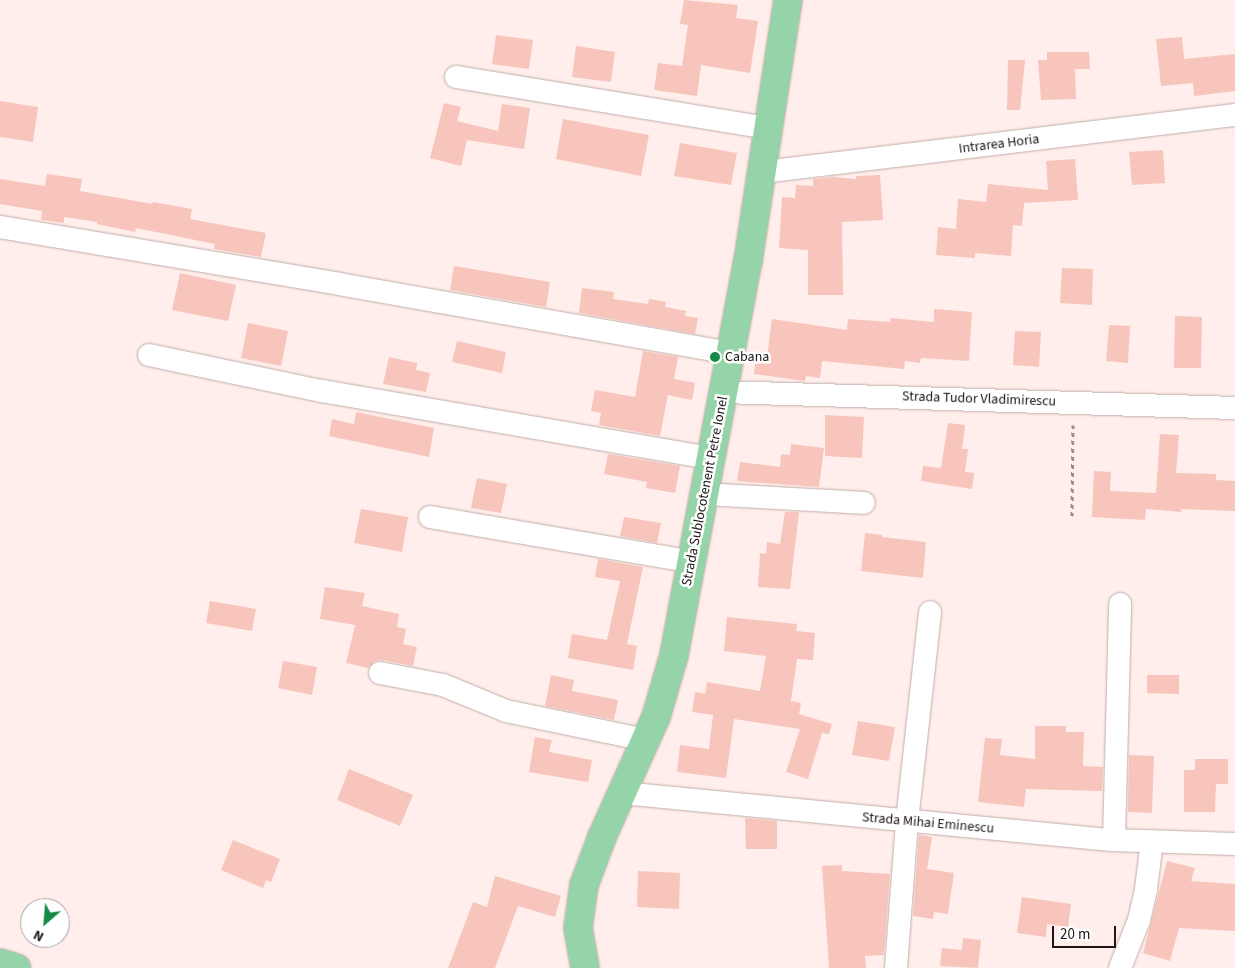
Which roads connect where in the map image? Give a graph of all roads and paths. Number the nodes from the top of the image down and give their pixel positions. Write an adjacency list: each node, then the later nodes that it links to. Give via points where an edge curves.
1 (788, 0): 4 (main road, Strada Sublocotenent Petre Ionel)
2 (456, 77): 4 (street)
3 (1235, 115): 5 (street, Intrarea Horia)
4 (769, 128): 5 (main road, Strada Sublocotenent Petre Ionel)
5 (763, 172): 7 (main road, Strada Sublocotenent Petre Ionel)
6 (0, 227): 7 (street)
7 (730, 353): 9 (main road, Strada Sublocotenent Petre Ionel)
8 (149, 355): 12 (street, via 322,391)
9 (723, 392): 10 (street, Strada Tudor Vladimirescu); 12 (main road, Strada Sublocotenent Petre Ionel)
10 (1073, 401): 11 (street, Strada Tudor Vladimirescu); 15 (path)
11 (1235, 408)
12 (711, 458): 13 (main road, Strada Sublocotenent Petre Ionel)
13 (704, 494): 14 (street); 17 (main road, Strada Sublocotenent Petre Ionel)
14 (864, 503)
15 (1072, 516)
16 (430, 517): 17 (street)
17 (692, 562): 21 (main road, Strada Sublocotenent Petre Ionel, via 665,690)
18 (1120, 604): 24 (street)
19 (930, 612): 23 (street)
20 (380, 673): 21 (street, via 443,685 506,711)
21 (646, 740): 22 (main road, Strada Sublocotenent Petre Ionel)
22 (622, 793): 23 (street, Strada Mihai Eminescu); 29 (main road, Strada Sublocotenent Petre Ionel, via 592,861 582,893 578,928)
23 (906, 821): 24 (street, Strada Mihai Eminescu); 30 (street)
24 (1114, 840): 25 (street, Strada Mihai Eminescu)
25 (1152, 841): 26 (street, Strada Mihai Eminescu); 31 (street, via 1139,920)
26 (1235, 844)
27 (0, 963): 28 (main road)
28 (16, 968)
29 (585, 968)
30 (896, 968)
31 (1120, 968)

